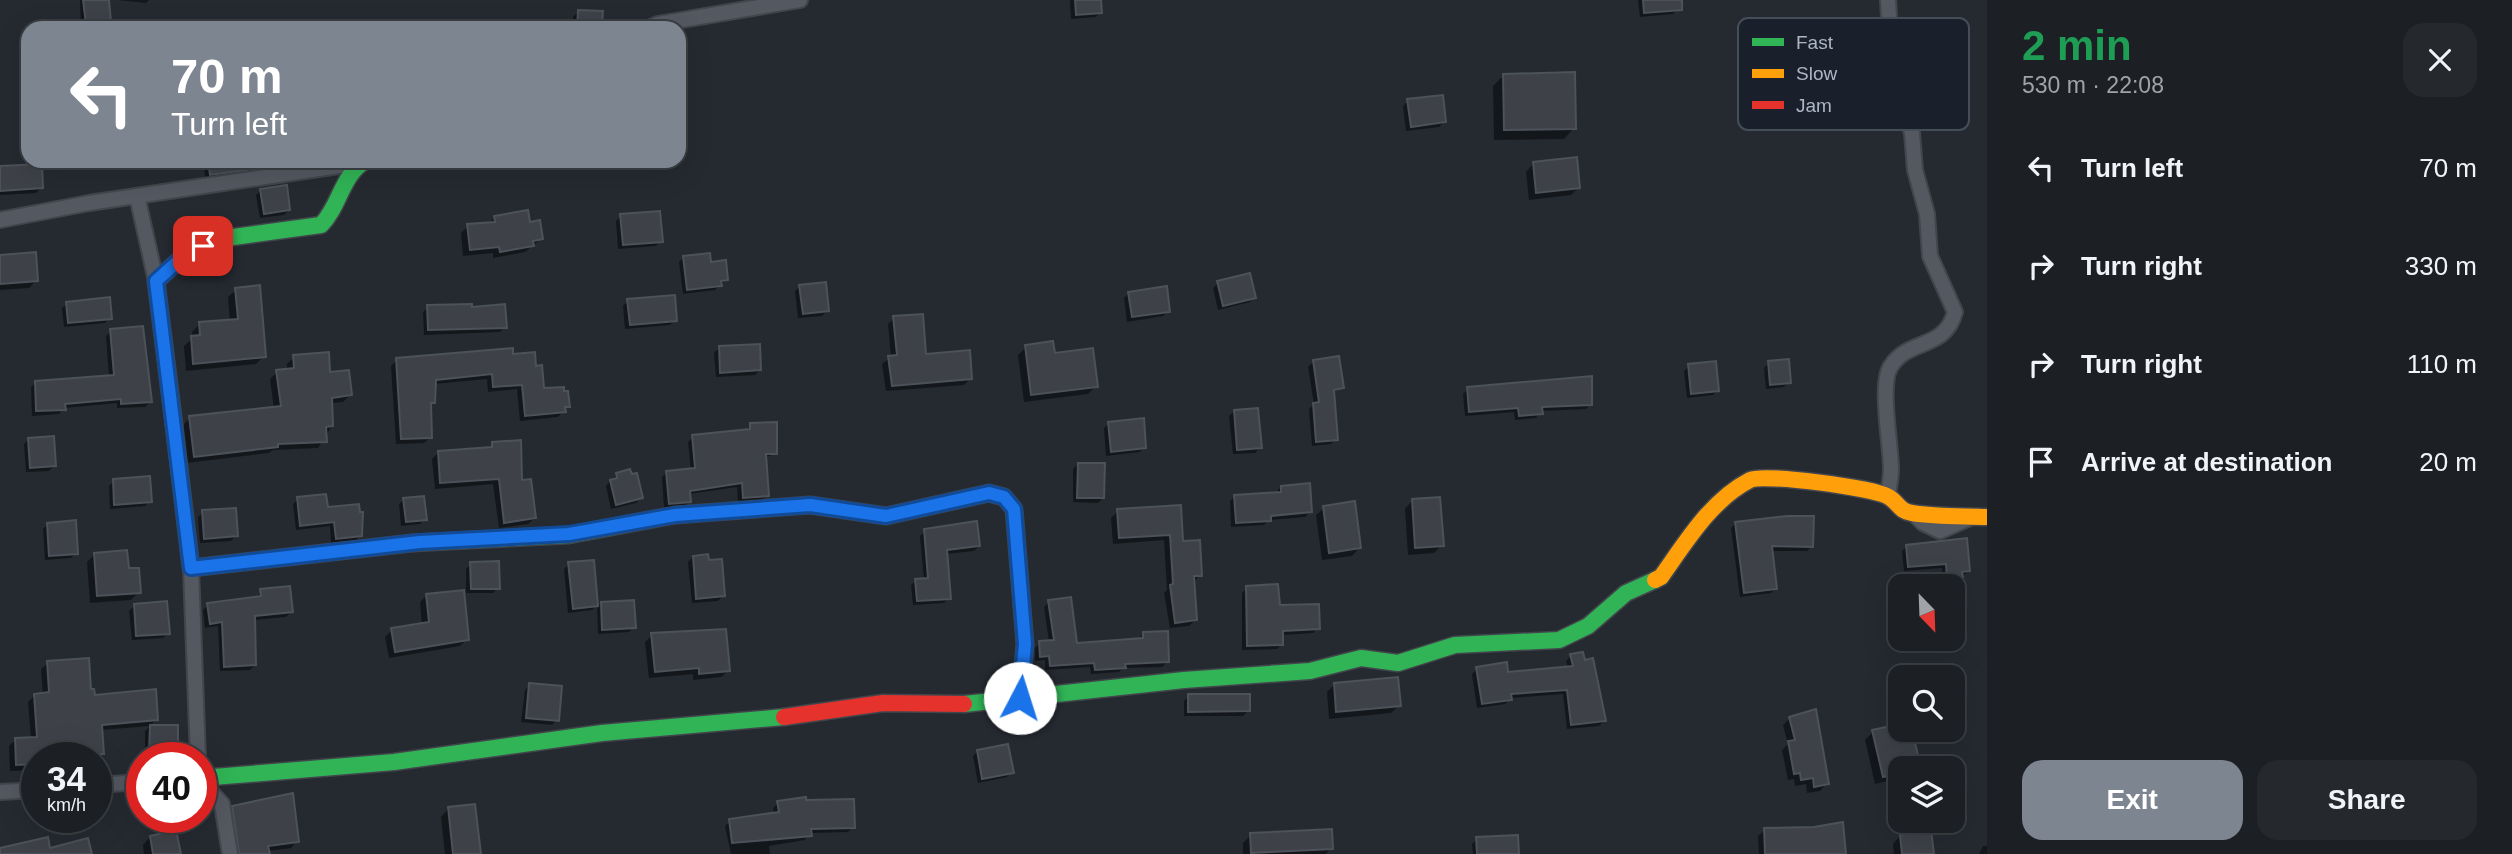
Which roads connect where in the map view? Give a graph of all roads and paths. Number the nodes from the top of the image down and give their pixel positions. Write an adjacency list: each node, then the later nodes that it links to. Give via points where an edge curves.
1 (800, 0): 4 (street)
2 (1888, 0): 3 (street)
3 (1889, 18)
4 (676, 21)
5 (1911, 130): 11 (street, via 1930,256 1955,312 1943,335 1898,358 1887,374)
6 (322, 168): 8 (street)
7 (356, 168): 10 (street, via 345,180 331,217 321,225 219,239 187,253)
8 (137, 196): 9 (street); 10 (street)
9 (0, 220)
10 (156, 281): 13 (street)
11 (1888, 496): 12 (street, via 1900,510); 14 (street, via 1790,478 1753,478 1728,494 1700,522 1661,577 1626,593 1588,626 1559,640 1455,645 1398,663 1361,658 1310,671)
12 (1979, 517)
13 (191, 568): 14 (street, via 420,542 569,534 675,515 810,505 886,516 989,493 1004,497 1014,509 1025,644); 15 (street)
14 (1020, 698): 16 (street, via 972,704 883,703 827,713 602,733 407,761)
15 (197, 742)
16 (217, 778)
17 (21, 791): 18 (street)
18 (0, 793)
19 (217, 798): 20 (street, via 222,804)
20 (230, 854)

